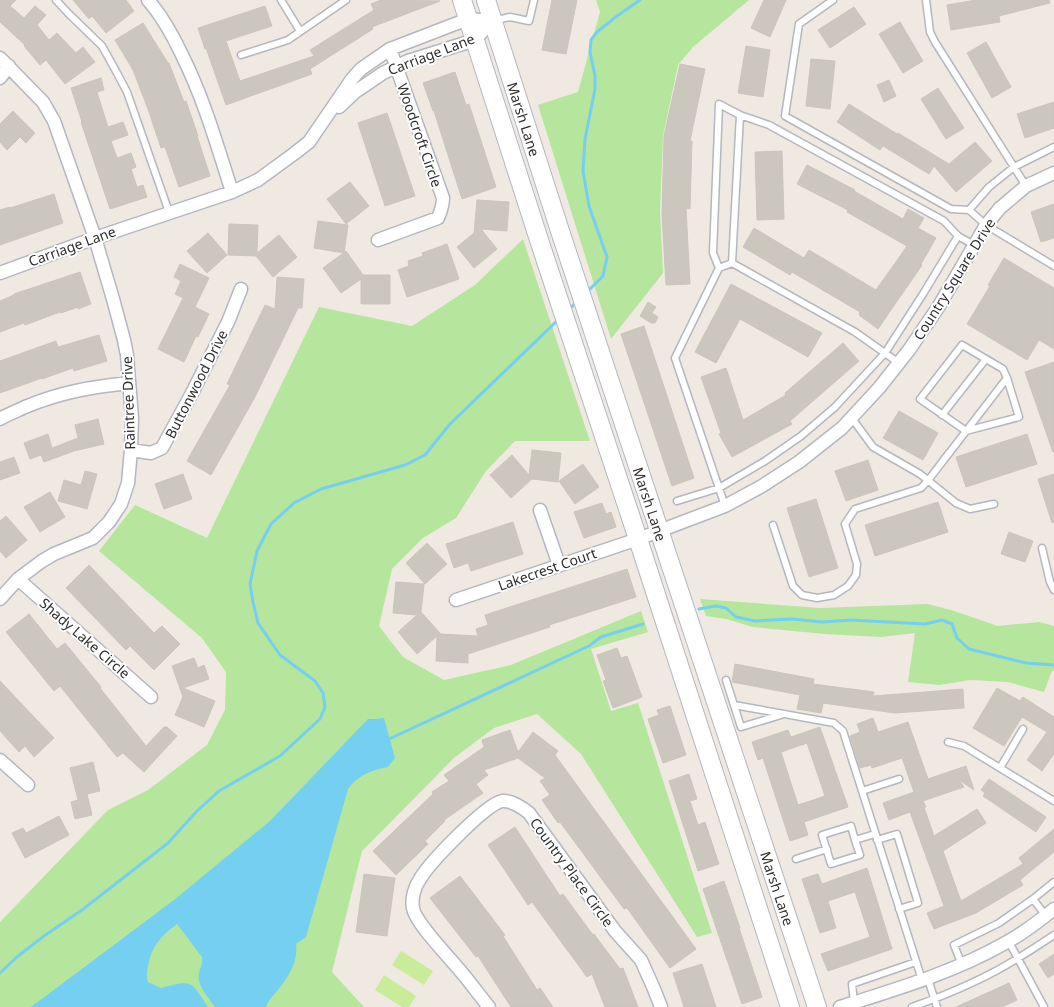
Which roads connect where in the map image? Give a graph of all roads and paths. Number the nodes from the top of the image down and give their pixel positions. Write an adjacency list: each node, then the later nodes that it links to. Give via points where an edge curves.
1 (56, 0): 27 (lane, via 102,46 117,73 127,92)
2 (148, 0): 25 (street, via 175,41 197,88)
3 (281, 0): 12 (lane)
4 (346, 0): 12 (lane)
5 (462, 0): 10 (main road, Marsh Lane)
6 (486, 0): 11 (main road, Marsh Lane)
7 (534, 0): 11 (lane, via 529,21 510,17)
8 (833, 0): 26 (lane, via 800,24 785,116 951,209)
9 (926, 0): 22 (lane, via 930,32 935,42)
10 (468, 19): 11 (street, Carriage Lane); 13 (main road, Marsh Lane); 14 (street, Carriage Lane)
11 (492, 21): 13 (street, Carriage Lane); 56 (main road, Marsh Lane)
12 (300, 31): 15 (lane, via 288,40)
13 (475, 40): 17 (street, Carriage Lane); 57 (main road, Marsh Lane)
14 (390, 49): 17 (street, Woodcroft Circle); 20 (street, Carriage Lane, via 356,74)
15 (241, 55)
16 (5, 62): 18 (street); 30 (street, Raintree Drive, via 43,102 54,121)
17 (396, 66): 20 (street, Carriage Lane, via 355,92); 31 (street, Woodcroft Circle, via 443,203 438,218)
18 (0, 78)
19 (740, 115): 29 (lane, via 769,125 944,221); 34 (lane); 36 (lane, via 719,104 713,253)
20 (324, 120): 25 (street, Carriage Lane, via 308,142 295,153 258,180)
21 (1054, 147): 22 (lane)
22 (1014, 167): 24 (lane); 26 (lane, via 989,187)
23 (1054, 173): 24 (street, Country Square Drive)
24 (1026, 186): 28 (street, Country Square Drive)
25 (232, 192): 27 (street, Carriage Lane)
26 (969, 210): 28 (lane)
27 (169, 212): 30 (street, Carriage Lane)
28 (986, 225): 32 (street, Country Square Drive); 33 (lane)
29 (958, 236): 32 (lane); 39 (lane)
30 (95, 238): 37 (street, Carriage Lane); 43 (street, Raintree Drive, via 124,340)
31 (378, 240)
32 (974, 246): 41 (street, Country Square Drive, via 939,306)
33 (1051, 261): 35 (lane)
34 (732, 263): 36 (lane); 39 (lane, via 855,332)
35 (1054, 266)
36 (719, 268): 50 (lane, via 675,358)
37 (0, 273)
38 (241, 289): 48 (street, Buttonwood Drive, via 228,322 162,448 152,453)
39 (885, 353): 41 (lane); 50 (lane, via 835,406 800,436)
40 (986, 359): 42 (lane, via 1003,370); 44 (lane); 44 (lane, via 962,344 920,399)
41 (899, 363): 45 (street, Country Square Drive)
42 (1007, 378): 47 (lane); 47 (lane, via 1020,416)
43 (129, 383): 46 (street, via 51,397); 48 (street, Raintree Drive)
44 (942, 415): 47 (lane)
45 (851, 418): 49 (lane, via 873,447); 53 (street, Country Square Drive, via 799,462)
46 (0, 419)
47 (966, 431): 49 (lane)
48 (131, 450): 60 (street, Raintree Drive, via 122,504 110,522 93,538 54,554)
49 (928, 481): 52 (lane, via 970,510); 55 (lane, via 921,488 855,509 845,524 858,564 856,575 848,586 834,595 817,598 802,595 793,586)
50 (719, 488): 51 (lane); 53 (lane)
51 (677, 501)
52 (994, 504)
53 (725, 506): 56 (street, Country Square Drive)
54 (540, 510): 59 (street)
55 (773, 525)
56 (659, 531): 57 (street, Country Square Drive); 95 (main road, Marsh Lane)
57 (638, 539): 59 (street, Lakecrest Court); 94 (main road, Marsh Lane)
58 (1042, 548): 61 (lane)
59 (559, 565): 63 (street, Lakecrest Court)
60 (18, 579): 62 (street, Raintree Drive); 65 (street, Shady Lake Circle)
61 (1054, 590)
62 (0, 599)
63 (456, 600)
64 (726, 680): 66 (lane)
65 (151, 697)
66 (734, 705): 67 (lane); 67 (lane, via 741,727)
67 (784, 714): 74 (lane, via 834,723 842,731)
68 (1023, 729): 71 (lane)
69 (948, 742): 71 (lane, via 964,746)
70 (0, 760): 73 (street)
71 (1000, 768): 75 (lane)
72 (899, 779): 74 (lane)
73 (28, 785)
74 (862, 791): 76 (lane)
75 (1054, 800)
76 (876, 837): 77 (lane); 82 (lane); 82 (lane, via 897,834 918,903)
77 (855, 840): 78 (lane, via 850,826 822,835); 78 (lane, via 860,855 831,864)
78 (827, 849): 79 (lane)
79 (796, 859)
80 (1054, 882): 81 (lane)
81 (1033, 899): 83 (lane); 88 (lane, via 998,923 954,945)
82 (899, 909): 87 (lane)
83 (1050, 912): 85 (street)
84 (1054, 935): 86 (lane)
85 (1009, 942): 86 (lane); 88 (street)
86 (1018, 958): 90 (lane); 99 (lane)
87 (916, 962): 89 (lane); 91 (lane, via 852,984)
88 (962, 965): 89 (street)
89 (925, 979): 90 (lane); 91 (street)
90 (934, 999): 97 (lane); 98 (lane)
91 (862, 1003): 96 (street)
92 (489, 1007): 93 (street, Country Place Circle, via 424,928 413,909 413,894 419,880 453,841 483,813 504,801 522,807 529,814 641,960)
93 (660, 1007)
94 (790, 1007)
95 (817, 1007)
96 (840, 1007)
97 (912, 1007)
98 (937, 1007)
99 (1044, 1007)

